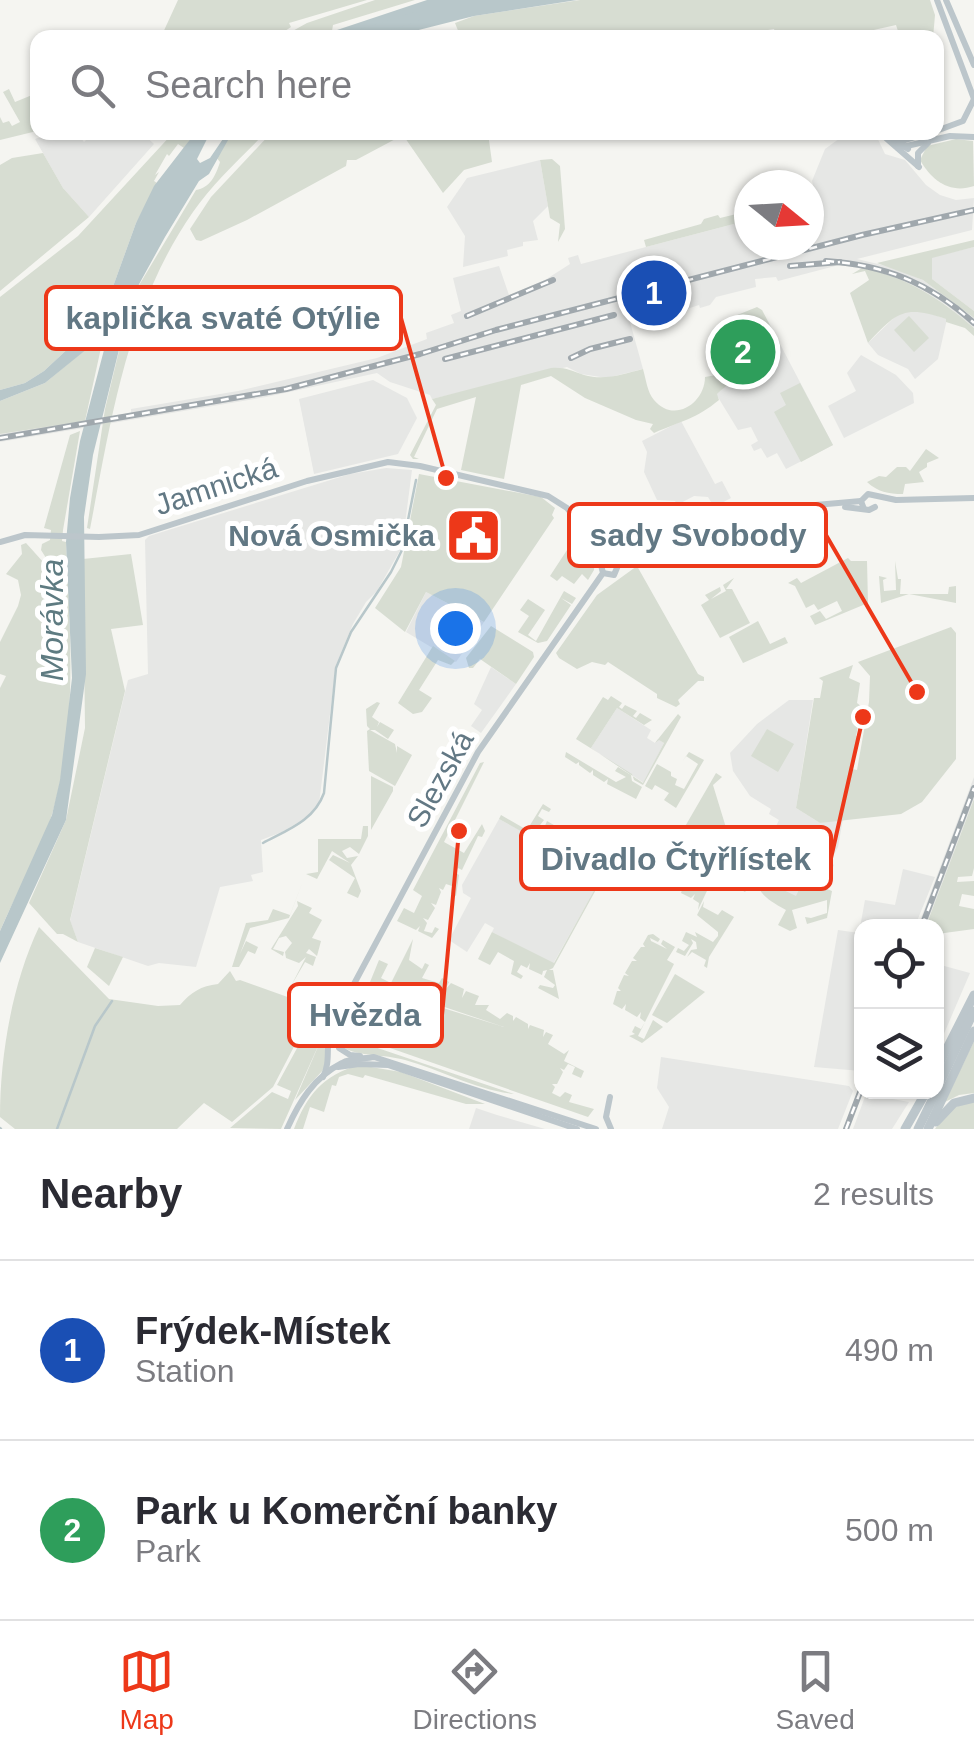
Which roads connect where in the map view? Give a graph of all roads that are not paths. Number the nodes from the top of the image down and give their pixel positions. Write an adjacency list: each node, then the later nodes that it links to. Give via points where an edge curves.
1 (937, 0): 3 (main road)
2 (946, 0): 3 (main road)
3 (950, 20): 4 (main road); 5 (main road); 6 (main road)
4 (974, 62)
5 (974, 86)
6 (974, 99): 7 (main road, via 962,121)
7 (944, 130)
8 (944, 135): 9 (main road)
9 (974, 137)
10 (892, 140): 14 (main road)
11 (911, 140): 14 (main road)
12 (923, 140): 14 (main road)
13 (929, 140): 14 (main road, via 918,153 918,167)
14 (903, 149)
15 (874, 496): 17 (main road); 18 (main road, via 865,495); 19 (main road)
16 (974, 498): 17 (main road)
17 (896, 500): 19 (main road)
18 (862, 505): 19 (main road); 22 (main road, Slezská, via 713,514)
19 (876, 507)
20 (0, 542): 21 (main road, Jamnická, via 25,535 139,535 347,471 400,463 548,496 567,508)
21 (605, 558): 22 (main road); 23 (main road, Slezská)
22 (619, 564): 23 (main road, Slezská, via 614,575)
23 (603, 573): 26 (main road, Slezská, via 478,752)
24 (974, 995): 28 (highway)
25 (974, 1011): 32 (highway)
26 (337, 1019): 29 (main road, via 339,1048); 30 (main road, via 328,1035); 31 (main road)
27 (974, 1032): 44 (highway)
28 (944, 1054)
29 (374, 1057): 31 (main road); 40 (main road)
30 (329, 1062): 31 (main road); 33 (main road)
31 (336, 1068): 33 (main road); 39 (main road, via 388,1065)
32 (944, 1074)
33 (324, 1076): 38 (main road, via 298,1103)
34 (610, 1097): 41 (main road)
35 (974, 1098): 44 (highway, via 951,1104)
36 (922, 1099): 42 (highway)
37 (932, 1099): 43 (highway)
38 (288, 1129)
39 (576, 1129)
40 (596, 1129)
41 (611, 1129)
42 (905, 1129)
43 (918, 1129)
44 (930, 1129)

